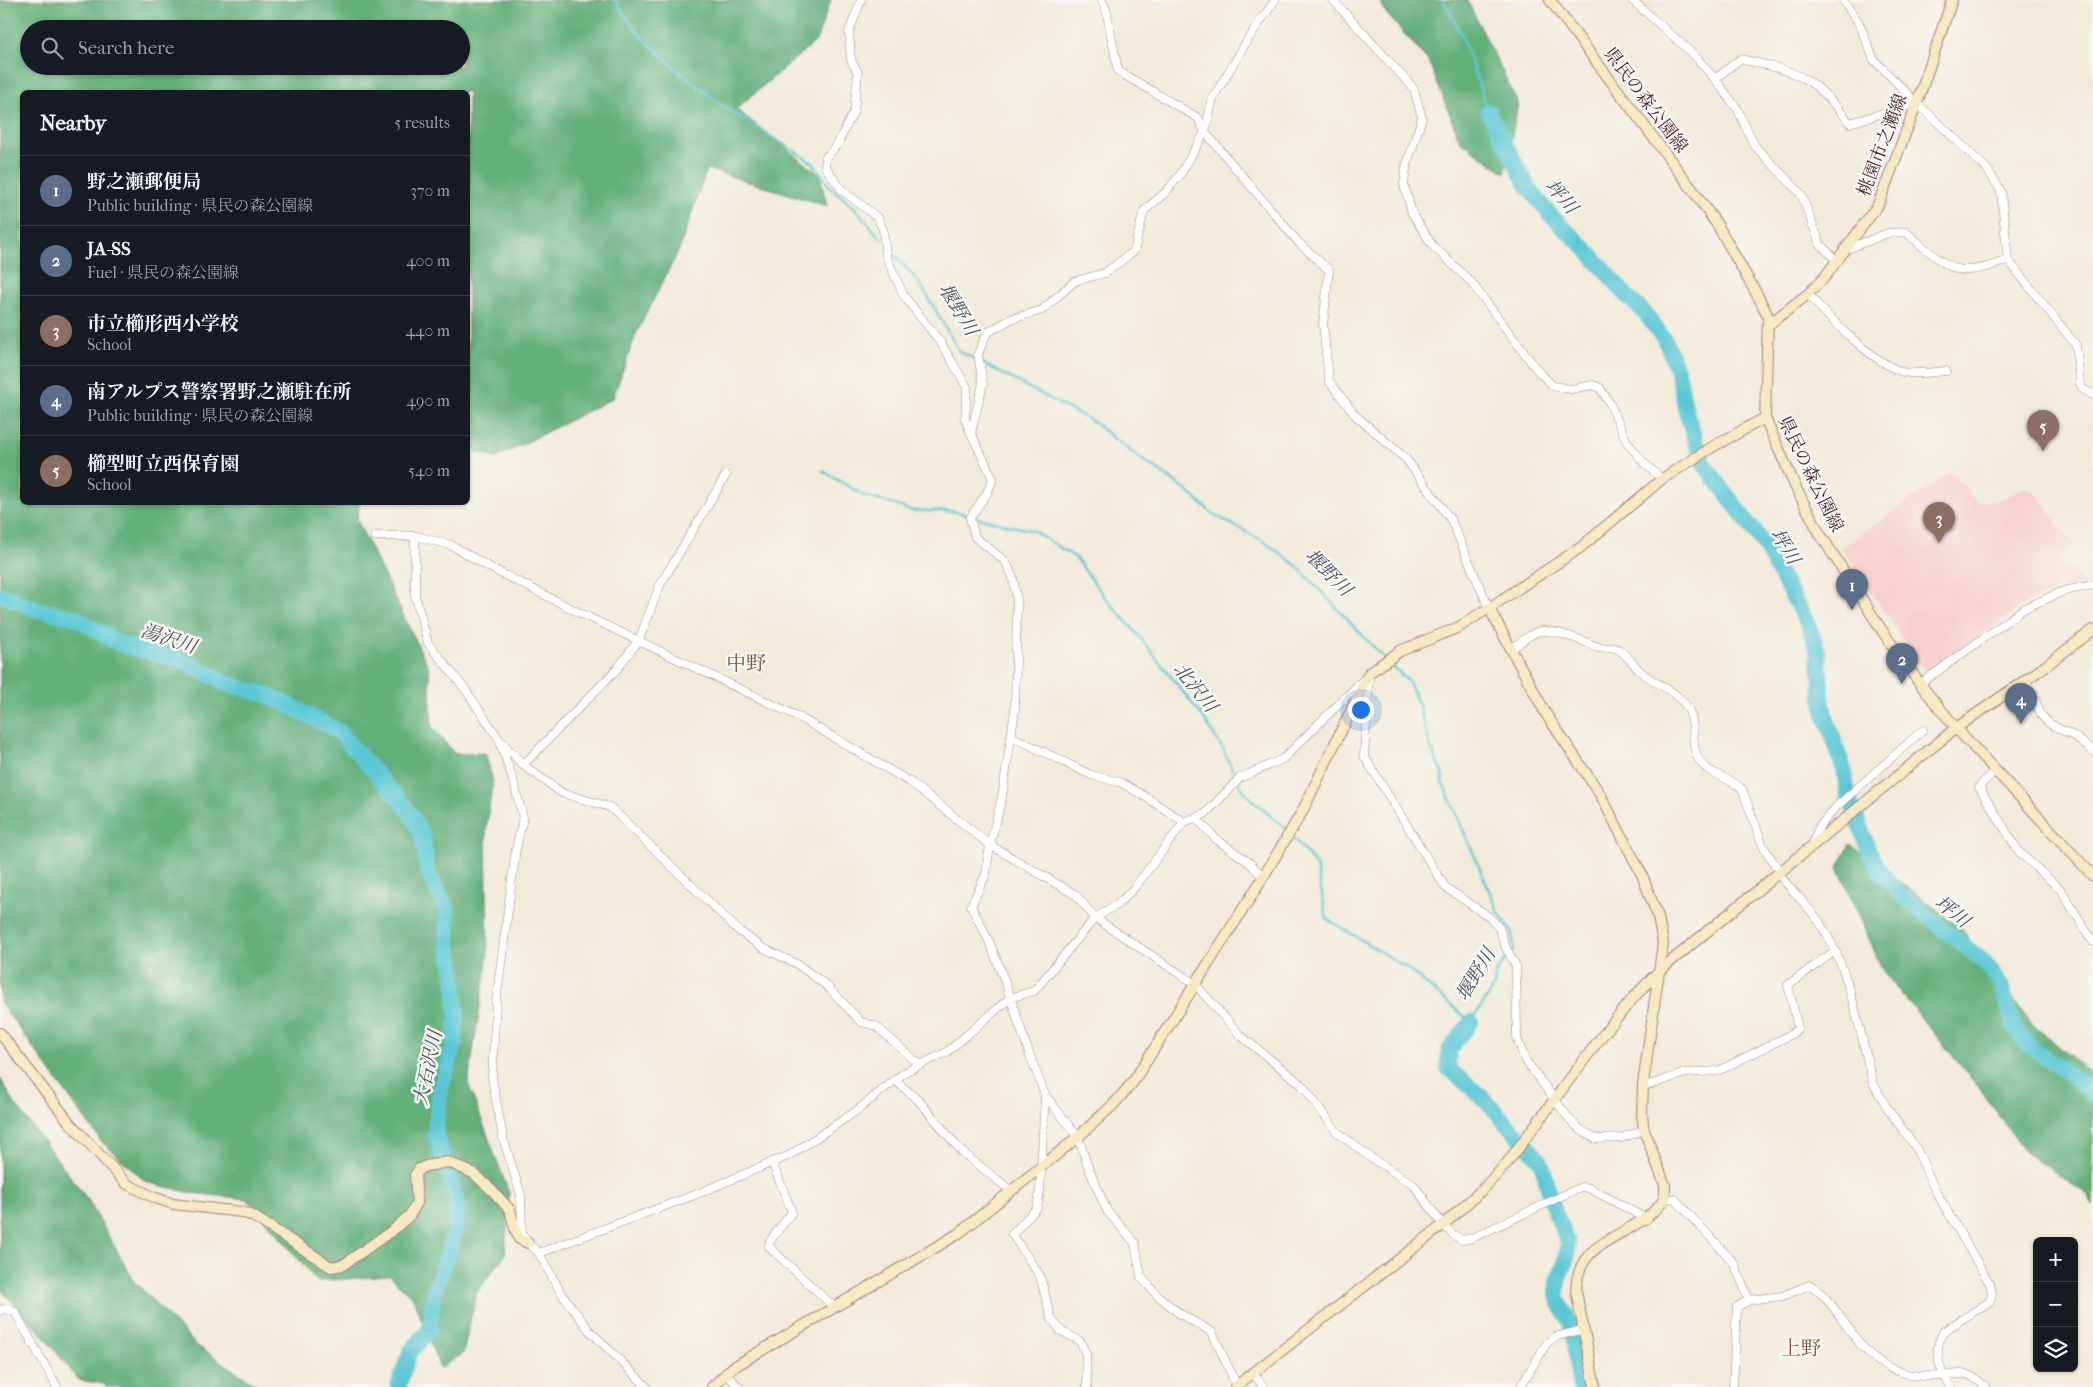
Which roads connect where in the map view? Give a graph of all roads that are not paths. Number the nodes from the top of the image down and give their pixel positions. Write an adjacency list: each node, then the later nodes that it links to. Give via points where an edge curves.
1 (861, 0): 20 (street, via 849,32 851,60 858,73 854,111 837,145 826,157 825,167 842,190 878,218 884,234 885,251 904,296 941,343 967,387 966,419)
2 (1102, 0): 11 (street, via 1118,71 1198,118)
3 (1275, 0): 11 (street, via 1213,98)
4 (1333, 0): 22 (street, via 1414,89 1422,118 1406,166 1404,185 1412,213 1432,245 1471,282 1553,386 1600,388 1627,442)
5 (1550, 0): 16 (street, 県民の森公園線, via 1713,220 1760,300 1768,316)
6 (1632, 0): 9 (street, via 1693,54)
7 (1844, 0): 10 (street, via 1859,24 1874,60)
8 (1952, 0): 10 (street, 桃園市之瀬線)
9 (1715, 79): 10 (street, via 1740,59 1773,66 1813,84 1850,123); 14 (street, via 1738,110 1754,145 1801,194 1820,244)
10 (1917, 103): 12 (street, 桃園市之瀬線, via 1878,205); 13 (street, via 1987,169 2001,191)
11 (1205, 132): 20 (street, via 1180,175 1144,211 1134,251 1105,273 1075,281 1042,310 1011,320 987,334 978,355 982,384); 26 (street, via 1300,243 1329,270 1323,325 1329,381 1355,414 1406,459 1451,520)
12 (1847, 249): 13 (street, via 1888,233 1906,232 1957,269 1980,269); 14 (street, 桃園市之瀬線)
13 (2008, 260): 18 (street, via 2076,345 2080,384)
14 (1838, 262): 15 (street, 桃園市之瀬線)
15 (1808, 294): 16 (street, 桃園市之瀬線); 17 (street, via 1831,320 1875,357 1904,373)
16 (1768, 325): 19 (street, 県民の森公園線)
17 (1946, 371)
18 (2093, 395)
19 (1765, 418): 22 (street); 32 (street, 県民の森公園線, via 1820,534)
20 (971, 433): 35 (street, via 993,479 988,493 970,518 975,537 1006,562 1017,600 1015,710)
21 (726, 475): 28 (street, via 660,585)
22 (1662, 478): 26 (street, via 1580,548)
23 (375, 536): 24 (street)
24 (415, 536): 28 (street, via 451,545 487,566); 36 (street, via 415,595 428,643)
25 (2093, 585): 32 (street, via 2064,591 2025,608)
26 (1489, 608): 29 (street); 30 (street, via 1459,626 1400,651)
27 (2093, 630): 31 (street)
28 (639, 640): 38 (street, via 617,669); 42 (street, via 797,716 910,782)
29 (1511, 649): 44 (street, via 1537,632 1551,632 1602,648 1613,647 1641,672 1675,694 1690,712 1694,748 1699,761 1706,770 1742,788 1763,846); 50 (street, via 1546,714 1600,794 1642,875 1658,917 1663,942)
30 (1369, 673): 40 (street, via 1283,760 1240,778 1205,814); 46 (street, via 1302,812); 58 (street, via 1364,756 1445,887 1488,916 1499,928 1516,966 1517,1038 1525,1060)
31 (2026, 680): 33 (street); 37 (street, via 2042,716)
32 (1920, 684): 33 (street, 県民の森公園線)
33 (1956, 728): 39 (street, 県民の森公園線); 43 (street)
34 (1923, 730): 43 (street, via 1837,806 1819,827)
35 (1011, 736): 41 (street, via 1091,775 1120,782); 42 (street, via 1002,797)
36 (499, 739): 38 (street); 67 (street, via 523,818 496,1002 492,1078 503,1138 520,1195 522,1234)
37 (2093, 751)
38 (523, 765): 54 (street, via 562,793 610,807 739,930 827,986 861,1022 876,1026)
39 (1995, 770): 45 (street, 県民の森公園線); 48 (street, via 1979,787 2019,852 2061,890)
40 (1196, 818): 41 (street); 46 (street, via 1216,839 1250,863)
41 (1184, 822): 47 (street, via 1135,887 1118,904)
42 (990, 845): 47 (street, via 1076,895); 52 (street, via 986,874 971,906 989,941)
43 (1812, 846): 44 (street)
44 (1779, 873): 49 (street, via 1818,921); 50 (street)
45 (2093, 876)
46 (1263, 877): 51 (street)
47 (1095, 918): 51 (street); 52 (street, via 1034,991)
48 (2093, 942)
49 (1835, 951): 56 (street, via 1788,985 1798,1028 1792,1034 1718,1071 1685,1073); 75 (street, via 1843,969 1878,1096 1916,1148 1936,1192 1990,1284 1992,1294 1989,1302 1944,1331 1940,1338 1938,1363)
50 (1659, 971): 56 (street); 58 (street, via 1602,1036)
51 (1196, 984): 60 (street, via 1133,1082); 66 (street, via 1240,1035 1302,1085 1337,1132 1413,1184)
52 (1010, 998): 54 (street, via 947,1052); 57 (street)
53 (0, 1032): 67 (street, via 70,1123 127,1184 153,1197 173,1204 253,1216 331,1267 343,1265 410,1215 417,1203 416,1175 420,1169 448,1162 473,1173 492,1190 510,1210 519,1239)
54 (920, 1065): 55 (street)
55 (895, 1080): 61 (street, via 855,1112 790,1155); 63 (street, via 920,1102 962,1152)
56 (1643, 1087): 59 (street)
57 (1046, 1095): 60 (street); 62 (street)
58 (1556, 1100): 59 (street, via 1570,1120 1596,1139 1621,1138); 66 (street, via 1484,1188)
59 (1644, 1130): 64 (street, via 1665,1185)
60 (1078, 1137): 62 (street); 76 (street, via 1107,1211 1136,1243 1141,1277 1180,1314 1212,1332)
61 (772, 1162): 68 (street, via 697,1194); 70 (street, via 792,1212 769,1247)
62 (1042, 1165): 63 (street); 81 (street, via 1037,1208 1012,1234 1040,1276 1051,1318 1061,1331 1080,1341 1086,1354)
63 (1010, 1190): 70 (street, via 958,1234)
64 (1665, 1198): 65 (street); 69 (street, via 1675,1199 1734,1263)
65 (1647, 1219): 66 (street, via 1589,1188 1581,1187 1472,1238 1462,1240); 72 (street, via 1602,1243 1581,1264 1576,1276 1576,1291)
66 (1443, 1225): 73 (street)
67 (528, 1243): 68 (street)
68 (539, 1253): 78 (street, via 561,1294 589,1330)
69 (1749, 1300): 75 (street, via 1782,1296 1810,1284 1870,1354 1887,1367 1905,1374); 85 (street, via 1737,1307)
70 (834, 1307): 74 (street)
71 (0, 1311): 77 (street, via 15,1312)
72 (1582, 1330): 83 (street, via 1555,1337 1547,1343); 84 (street)
73 (1253, 1373): 76 (street); 82 (street)
74 (726, 1374): 79 (street); 80 (street)
75 (1943, 1376): 86 (street); 87 (street, via 1966,1374)
76 (1236, 1386)
77 (57, 1387)
78 (647, 1387)
79 (712, 1387)
80 (739, 1387)
81 (1087, 1387)
82 (1264, 1387)
83 (1520, 1387)
84 (1595, 1387)
85 (1734, 1387)
86 (1951, 1387)
87 (1986, 1387)

